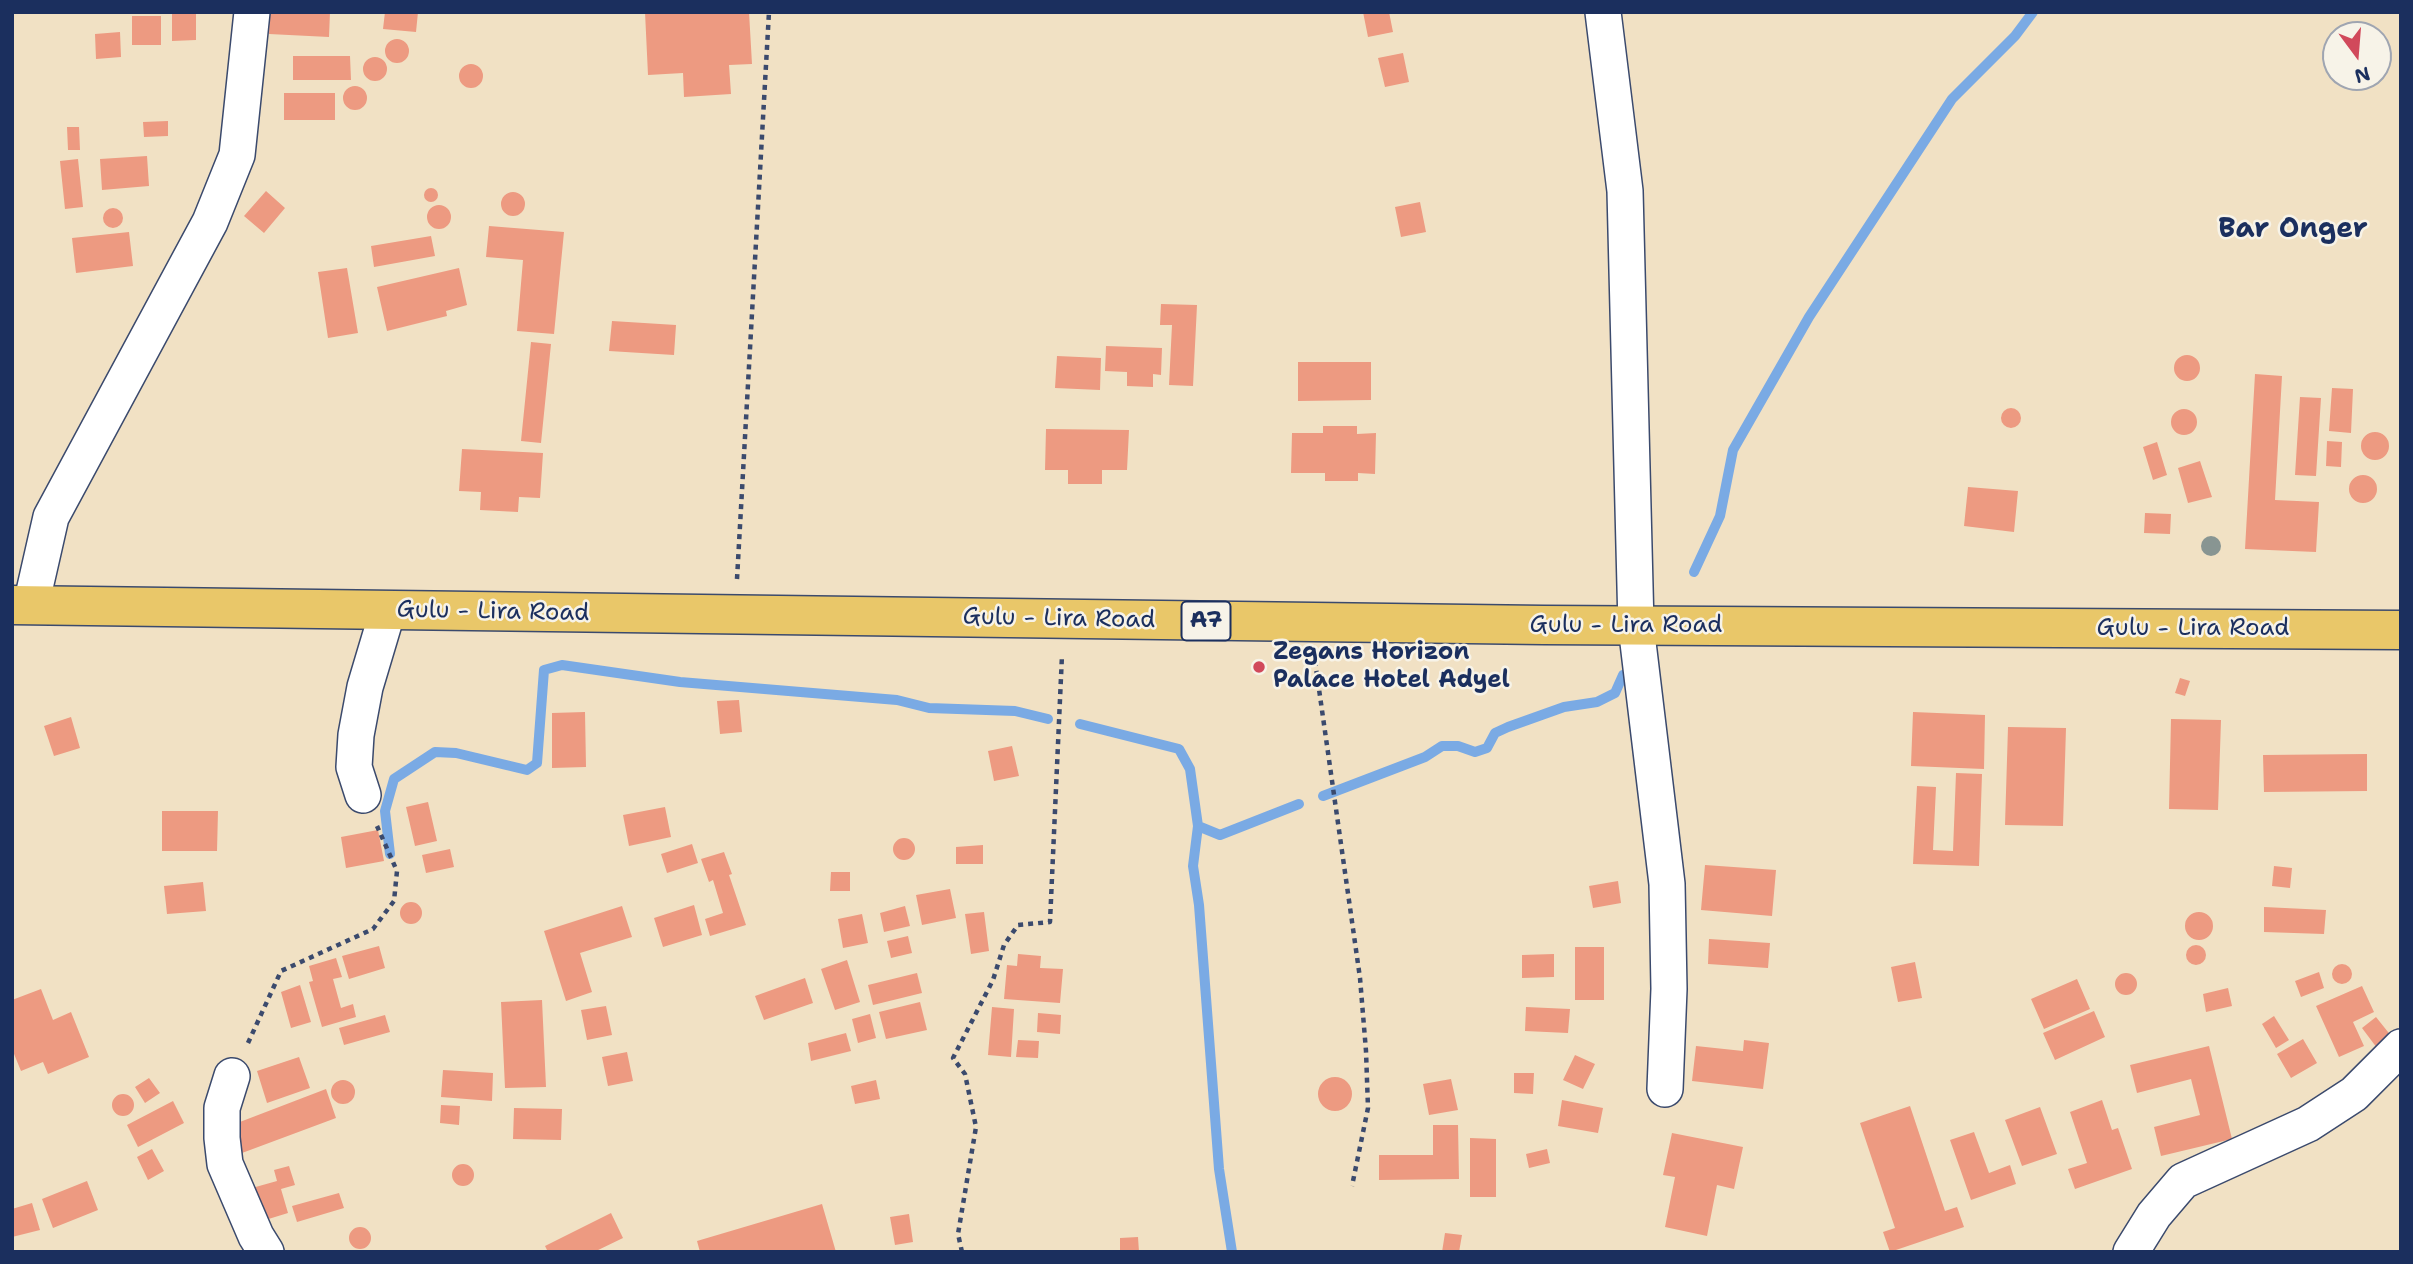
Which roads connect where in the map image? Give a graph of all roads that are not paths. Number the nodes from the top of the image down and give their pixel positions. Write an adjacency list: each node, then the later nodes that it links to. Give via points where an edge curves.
1 (252, 12): 3 (street, via 237,155 210,222 51,517)
2 (1603, 12): 5 (street, via 1625,191)
3 (22, 605): 4 (main road, Gulu - Lira Road / A7)
4 (388, 610): 5 (main road, Gulu - Lira Road / A7); 7 (street, via 356,735)
5 (1636, 626): 6 (main road, Gulu - Lira Road / A7); 10 (street, via 1667,884 1670,989)
6 (2401, 630)
7 (358, 781)
8 (2401, 1047): 12 (street, via 2354,1094 2308,1124 2183,1181)
9 (232, 1076): 11 (street, via 222,1108 225,1164)
10 (1665, 1089)
11 (266, 1252)
12 (2131, 1252)

